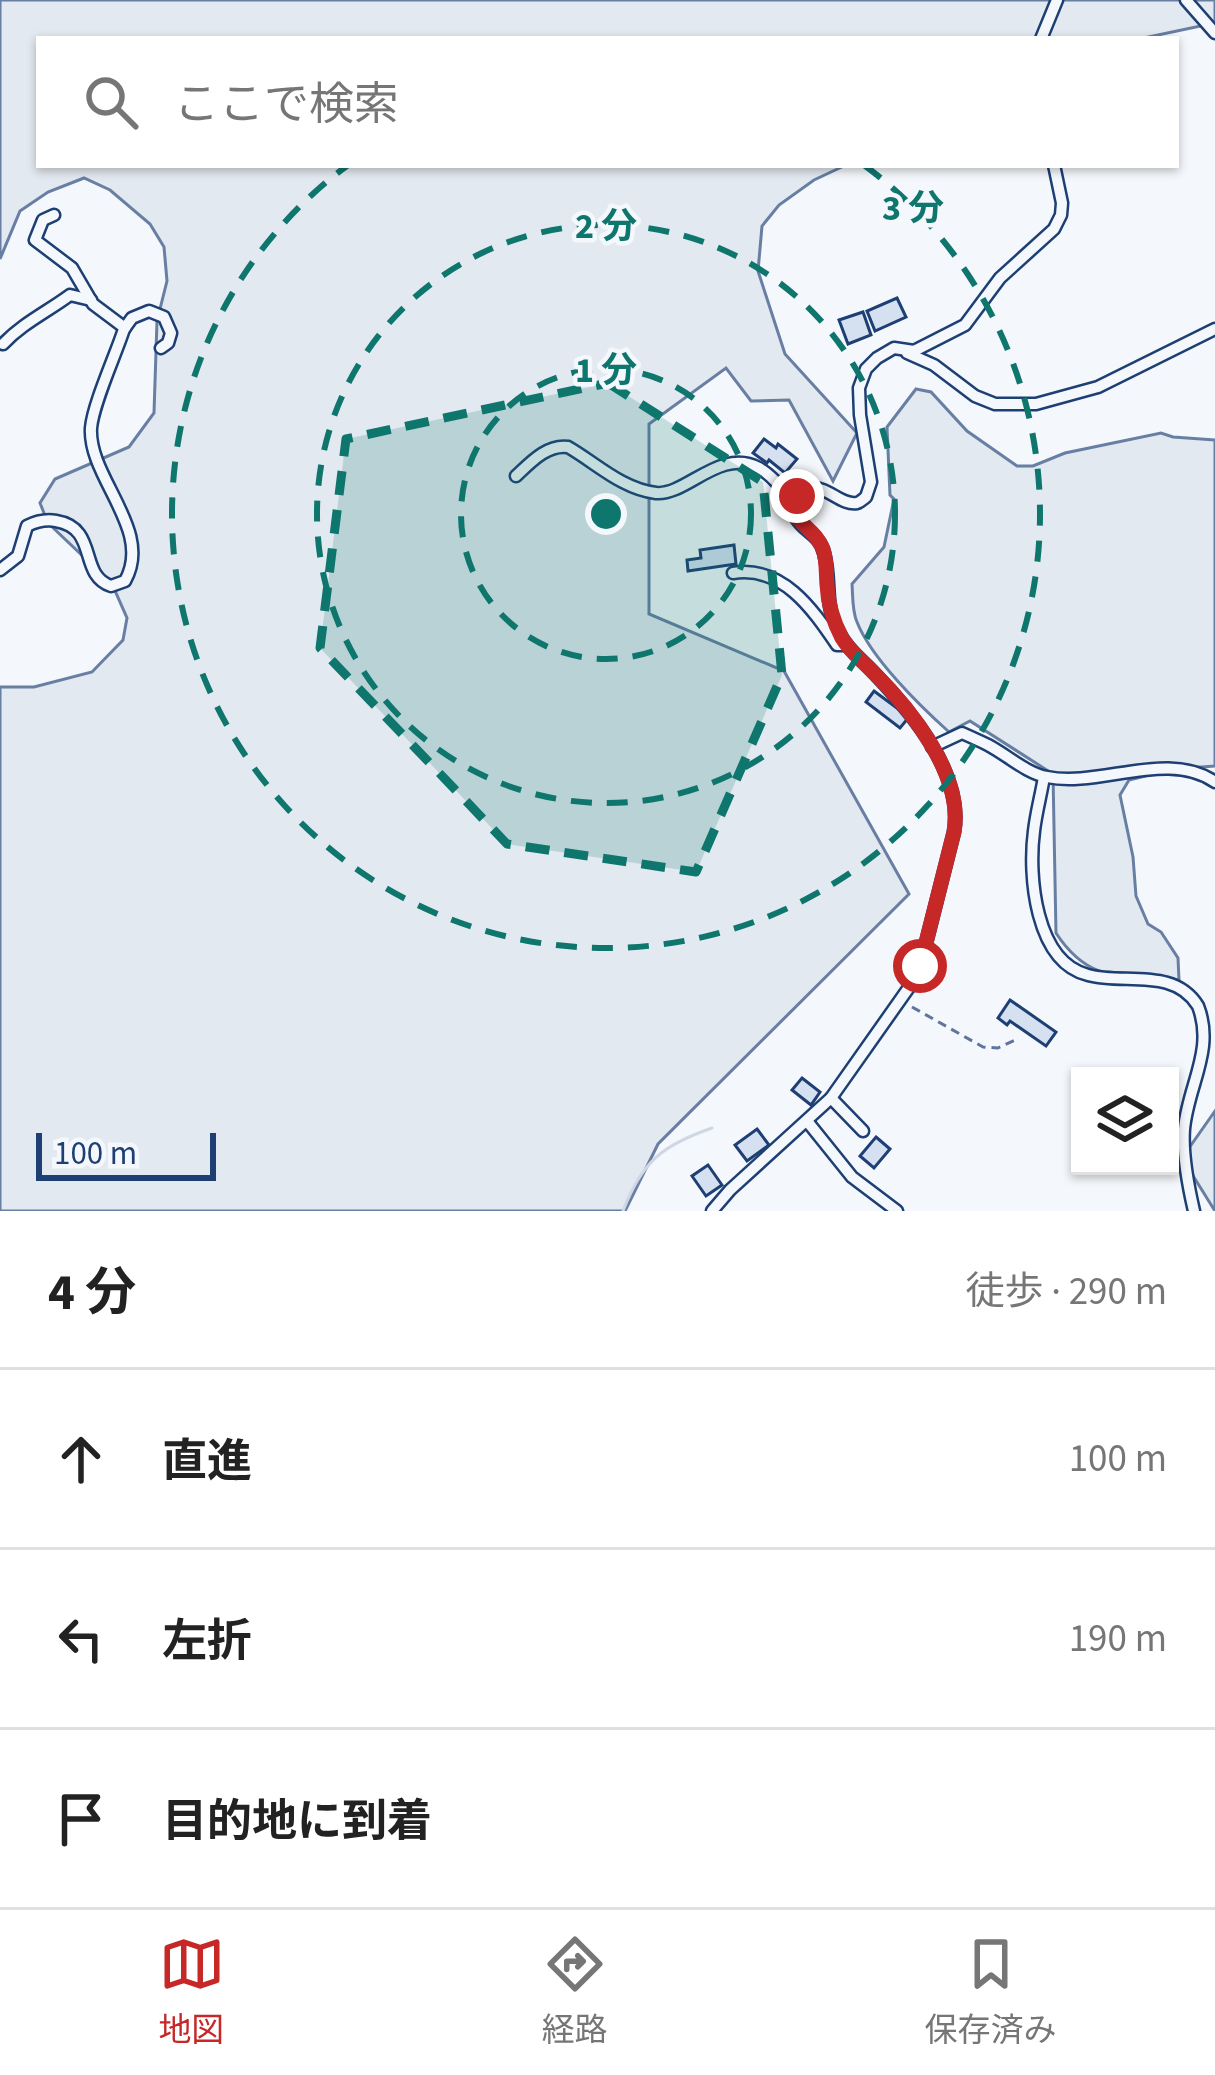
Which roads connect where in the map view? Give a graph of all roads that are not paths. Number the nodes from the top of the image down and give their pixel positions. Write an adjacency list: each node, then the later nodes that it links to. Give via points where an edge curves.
1 (1057, 0): 4 (street)
2 (1186, 0): 3 (street)
3 (1215, 33)
4 (1042, 36)
5 (1055, 168): 12 (street, via 1062,203 1054,229 1000,278 964,326 914,351)
6 (54, 214): 7 (street, via 35,240 77,273)
7 (91, 301): 8 (street); 10 (street, via 70,295)
8 (125, 328): 11 (street, via 138,315 158,313 171,333); 15 (street, via 91,434 126,524 132,551 125,581 101,583 78,531 60,521 27,526 18,556)
9 (1215, 329): 12 (street, via 1099,387 1036,404 994,404)
10 (3, 344)
11 (161, 348)
12 (898, 349): 14 (street, via 869,364 860,388 869,493 857,503 812,489)
13 (516, 476): 14 (street, via 557,445 652,492 676,489 707,470 752,465)
14 (791, 505): 17 (street, via 825,554 830,608)
15 (0, 570)
16 (733, 573): 17 (street, via 791,588 837,645)
17 (847, 645): 18 (street)
18 (932, 747): 19 (street, via 962,733); 21 (street, via 956,824 922,959)
19 (1044, 777): 20 (street, via 1152,769); 26 (street, via 1033,871 1051,945 1085,975 1164,981 1190,996 1206,1024 1208,1052 1184,1129)
20 (1215, 782)
21 (831, 1098): 22 (street); 23 (street)
22 (807, 1121): 24 (street); 25 (street, via 852,1177)
23 (863, 1131)
24 (712, 1211)
25 (897, 1211)
26 (1193, 1211)

